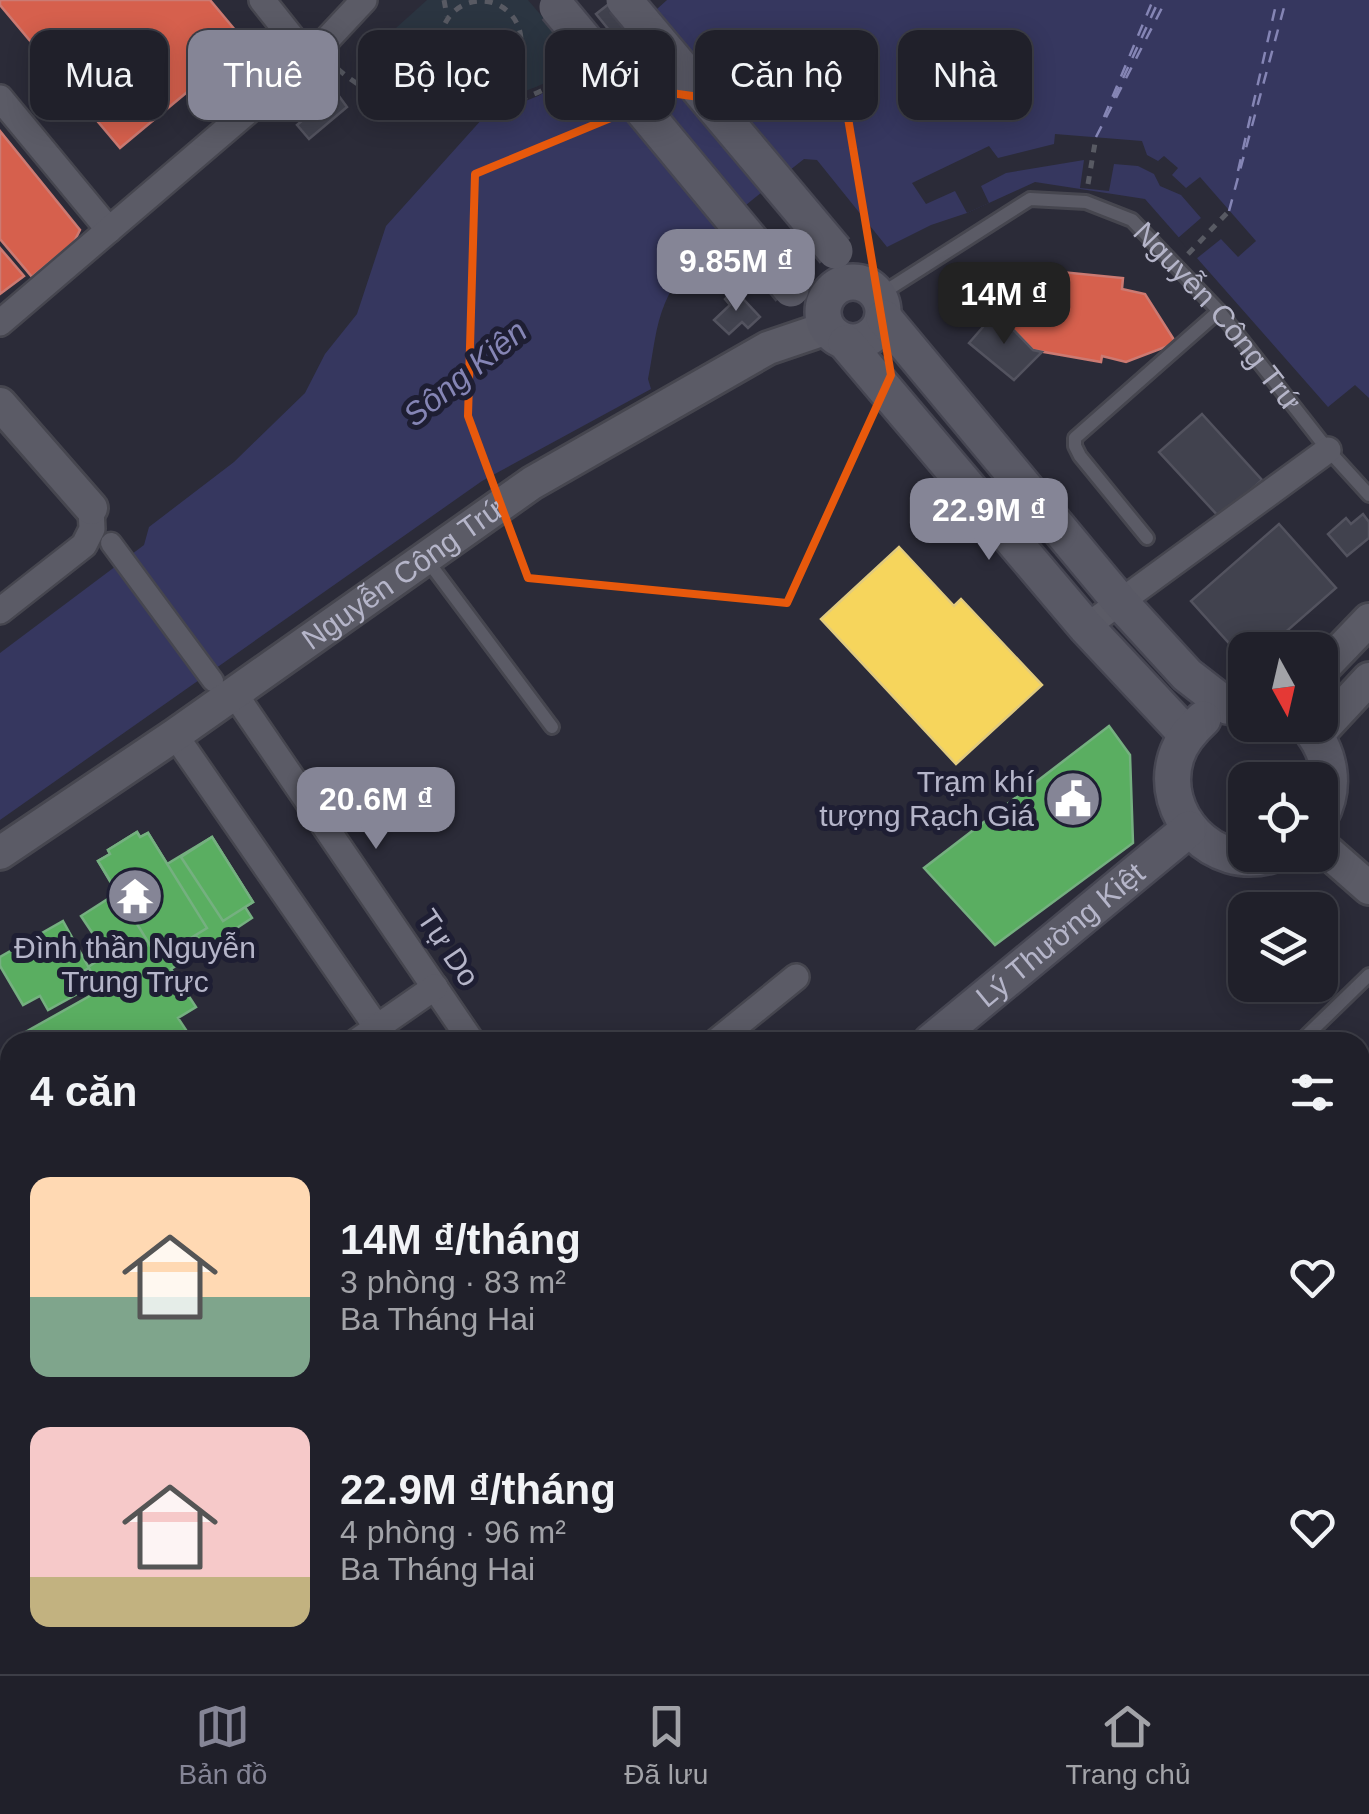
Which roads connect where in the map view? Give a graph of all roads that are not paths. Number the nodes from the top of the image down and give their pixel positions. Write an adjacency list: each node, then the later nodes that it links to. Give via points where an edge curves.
1 (262, 0): 5 (street)
2 (364, 0): 6 (street)
3 (624, 0): 10 (main road, bridge)
4 (554, 4): 13 (main road, bridge)
5 (286, 30)
6 (336, 30)
7 (0, 98): 9 (street)
8 (238, 120): 9 (street)
9 (109, 230): 12 (street)
10 (875, 299): 11 (lane, Nguyễn Công Trứ, via 1030,199 1086,202 1132,220); 13 (main road, via 872,336); 13 (main road, via 848,282 830,291 825,300); 21 (main road)
11 (1219, 311): 15 (lane, Nguyễn Công Trứ); 18 (lane, via 1076,438 1080,456)
12 (0, 323)
13 (832, 330): 20 (street, Nguyễn Công Trứ, via 768,348 532,483); 24 (main road)
14 (0, 404): 17 (street)
15 (1328, 450): 16 (lane, Nguyễn Công Trứ); 21 (street)
16 (1369, 494)
17 (92, 508): 22 (street, via 84,545)
18 (1146, 538)
19 (112, 543): 27 (street)
20 (426, 558): 27 (street, Nguyễn Công Trứ); 31 (lane)
21 (1121, 602): 24 (street); 28 (main road, via 1187,675)
22 (0, 611)
23 (1369, 620): 25 (street)
24 (1086, 627): 33 (main road)
25 (1338, 652)
26 (1369, 679): 30 (street)
27 (223, 687): 32 (street, Nguyễn Công Trứ); 41 (street, Tự Do)
28 (1228, 699)
29 (1228, 707): 33 (main road)
30 (1338, 707)
31 (552, 727)
32 (175, 735): 35 (street, Nguyễn Công Trứ); 42 (street)
33 (1187, 735): 34 (main road, via 1172,782)
34 (1189, 829): 36 (main road); 46 (main road, Lý Thường Kiệt)
35 (0, 853)
36 (1228, 854)
37 (1338, 861): 38 (street)
38 (1369, 888)
39 (1369, 975): 47 (lane)
40 (796, 977): 45 (street)
41 (435, 986): 43 (street); 44 (street, Tự Do)
42 (369, 1032)
43 (380, 1032)
44 (465, 1032)
45 (728, 1032)
46 (943, 1032)
47 (1310, 1032)

